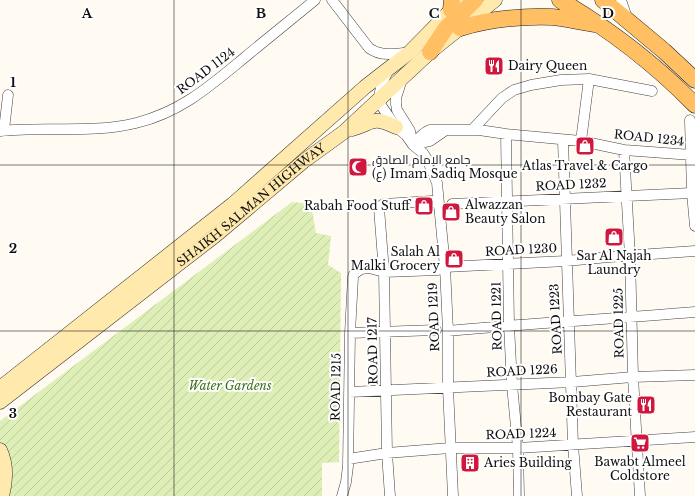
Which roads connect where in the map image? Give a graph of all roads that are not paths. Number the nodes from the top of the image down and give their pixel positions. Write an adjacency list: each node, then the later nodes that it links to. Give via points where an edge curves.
1 (315, 0): 27 (street, ROAD 1124, via 213,84 186,103 163,114 136,123 100,128)
2 (332, 0): 15 (street, via 374,52)
3 (475, 0): 16 (main road, via 446,28)
4 (495, 0): 13 (main road, SHAIKH SALMAN HIGHWAY)
5 (560, 0): 12 (main road)
6 (582, 0): 14 (main road, via 632,34)
7 (603, 0): 11 (main road)
8 (612, 0): 11 (main road)
9 (622, 0): 11 (street)
10 (454, 3): 15 (main road, SHAIKH SALMAN HIGHWAY)
11 (625, 18): 14 (main road)
12 (599, 25): 13 (main road, via 553,18 520,17 488,20); 24 (main road, via 670,81)
13 (460, 28): 16 (main road, SHAIKH SALMAN HIGHWAY)
14 (664, 51): 20 (main road)
15 (410, 52): 17 (main road, SHAIKH SALMAN HIGHWAY)
16 (430, 52): 18 (main road, SHAIKH SALMAN HIGHWAY)
17 (390, 68): 23 (street, via 382,83); 61 (main road, SHAIKH SALMAN HIGHWAY, via 365,87 233,204)
18 (402, 79): 23 (main road, SHAIKH SALMAN HIGHWAY); 32 (street, via 396,104 410,131)
19 (589, 79): 21 (street); 26 (street, via 560,80 514,90 502,98); 31 (street)
20 (695, 80)
21 (652, 91)
22 (8, 95): 27 (street)
23 (378, 101): 25 (street, ROAD 1219); 28 (main road, SHAIKH SALMAN HIGHWAY)
24 (693, 112): 34 (street)
25 (396, 127): 28 (main road, via 382,120 369,122); 32 (street, ROAD 1219, via 406,135)
26 (472, 130): 29 (street, ROAD 1234); 32 (street, ROAD 1234, via 425,132)
27 (2, 131)
28 (344, 132): 65 (main road, SHAIKH SALMAN HIGHWAY)
29 (506, 134): 30 (street, ROAD 1234); 38 (street, ROAD 1221)
30 (563, 140): 31 (street, ROAD 1234); 37 (street, ROAD 1223)
31 (581, 141): 33 (street, ROAD 1234)
32 (413, 146): 40 (street, ROAD 1219, via 423,153 434,175)
33 (624, 150): 34 (street, ROAD 1234); 36 (street, ROAD 1225)
34 (692, 155): 35 (street)
35 (692, 193): 36 (street, ROAD 1232); 41 (street)
36 (627, 195): 37 (street, ROAD 1232); 43 (street, ROAD 1225)
37 (564, 199): 38 (street, ROAD 1232); 44 (street, ROAD 1223)
38 (507, 201): 39 (street, ROAD 1232); 45 (street, ROAD 1221)
39 (452, 204)
40 (439, 207): 46 (street, ROAD 1219); 47 (street, ROAD 1217, via 432,201 379,206)
41 (695, 226)
42 (695, 251): 43 (street, ROAD 1230)
43 (630, 256): 44 (street, ROAD 1230); 50 (street, ROAD 1225)
44 (566, 261): 45 (street, ROAD 1230); 51 (street, ROAD 1223)
45 (509, 264): 46 (street, ROAD 1230); 52 (street, ROAD 1221)
46 (445, 268): 47 (street, ROAD 1230); 54 (street, ROAD 1219)
47 (384, 272): 48 (street, ROAD 1230, via 369,268 361,269); 55 (street, ROAD 1217)
48 (353, 277): 56 (street, ROAD 1215)
49 (695, 312): 50 (street)
50 (632, 318): 51 (street); 58 (street, ROAD 1225)
51 (570, 322): 52 (street); 59 (street, ROAD 1223)
52 (509, 325): 54 (street); 60 (street, ROAD 1221)
53 (436, 330): 55 (street)
54 (448, 331): 62 (street, ROAD 1219)
55 (386, 332): 56 (street); 63 (street, ROAD 1217)
56 (350, 333): 64 (street, ROAD 1215)
57 (695, 375): 58 (street, ROAD 1226)
58 (633, 377): 59 (street, ROAD 1226); 67 (street, ROAD 1225)
59 (572, 382): 60 (street, ROAD 1226); 68 (street, ROAD 1223)
60 (512, 385): 62 (street, ROAD 1226); 70 (street, ROAD 1221)
61 (0, 388)
62 (448, 388): 63 (street, ROAD 1226); 69 (street, ROAD 1219)
63 (386, 390): 64 (street, ROAD 1226); 72 (street, ROAD 1217)
64 (349, 392): 73 (street, ROAD 1215)
65 (0, 402)
66 (695, 437): 67 (street, ROAD 1224)
67 (636, 441): 68 (street, ROAD 1224); 80 (street, ROAD 1225)
68 (573, 445): 70 (street, ROAD 1224); 79 (street, ROAD 1223)
69 (450, 448): 70 (street, ROAD 1224); 72 (street, ROAD 1224); 77 (street, ROAD 1219)
70 (518, 448): 78 (street, ROAD 1221)
71 (0, 450): 74 (main road, via 5,472)
72 (387, 453): 73 (street, ROAD 1224); 76 (street, ROAD 1217)
73 (348, 459): 75 (street, ROAD 1215)
74 (2, 496)
75 (342, 496)
76 (390, 496)
77 (453, 496)
78 (519, 496)
79 (577, 496)
80 (640, 496)

